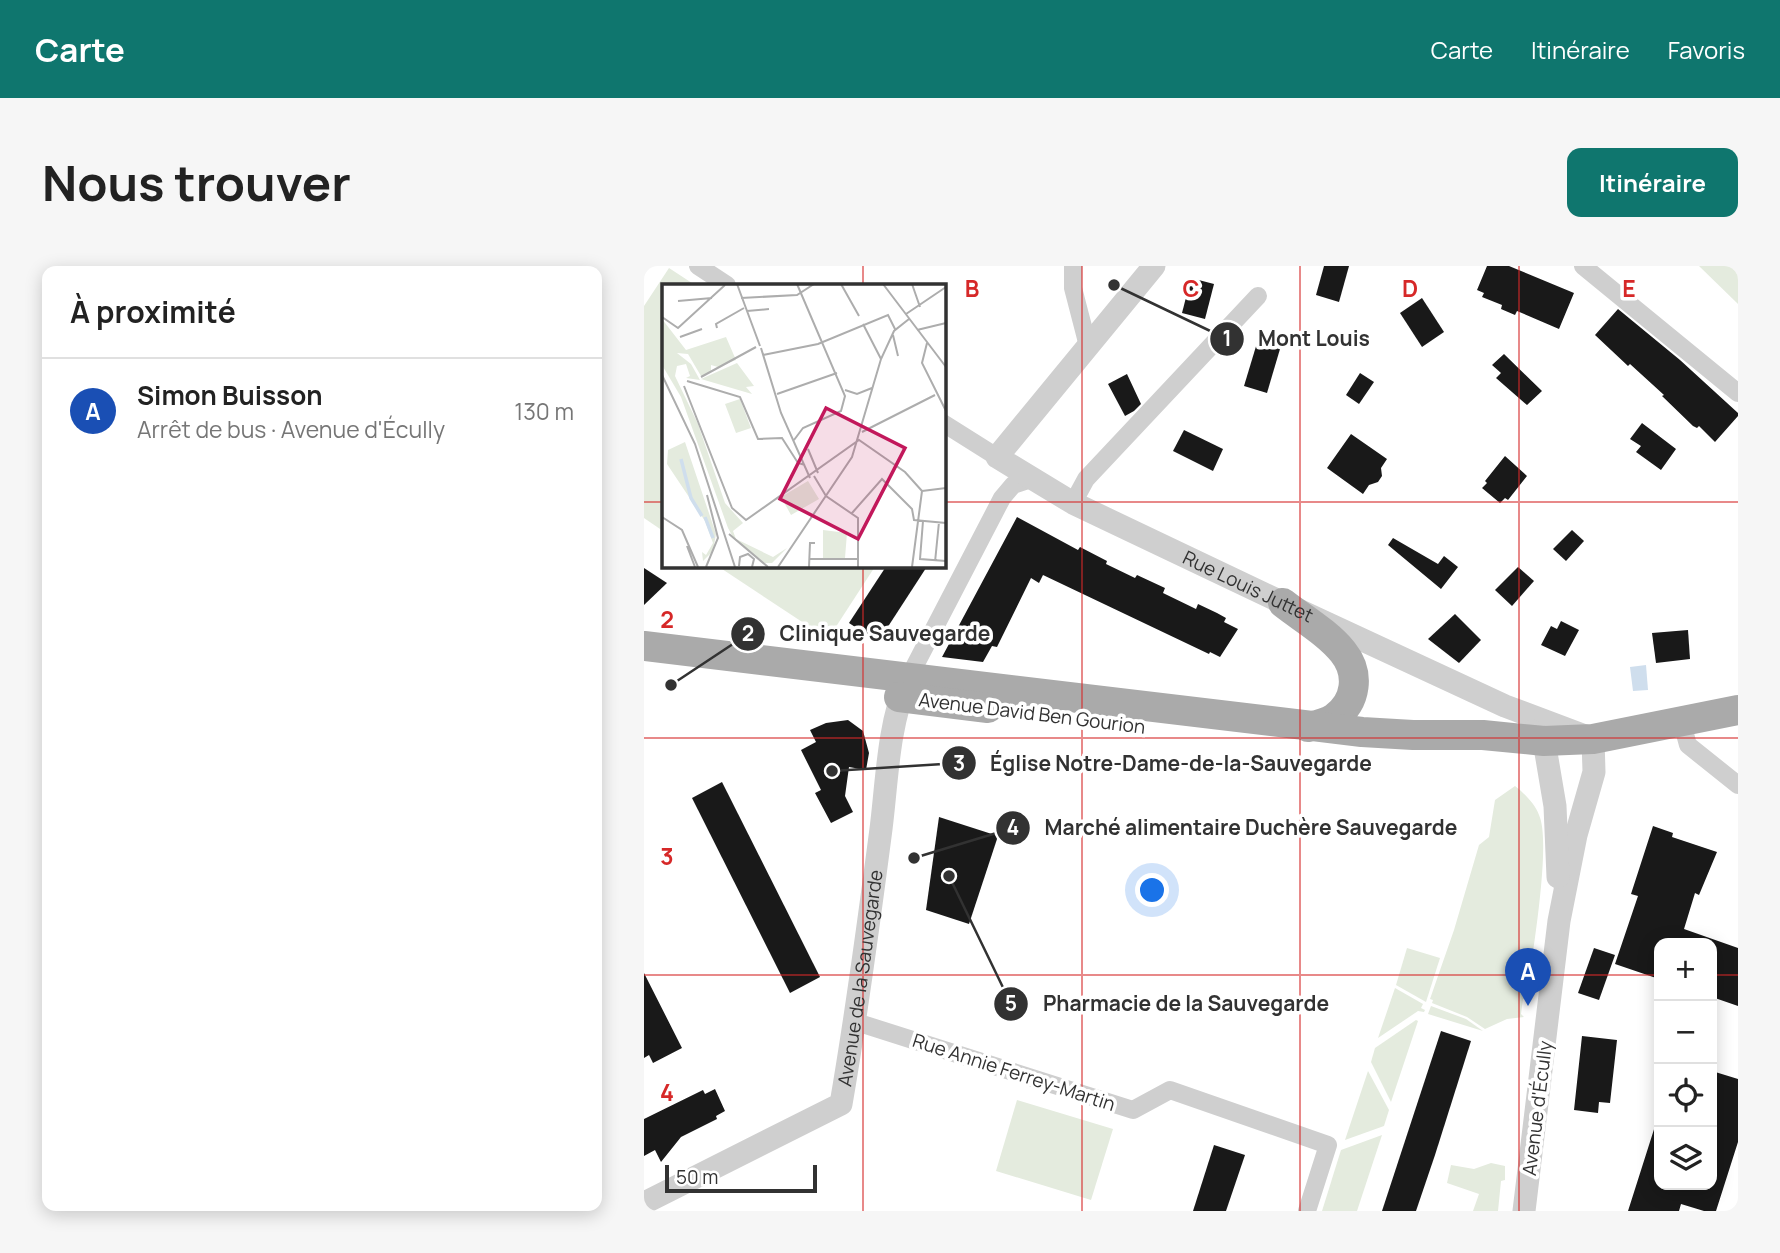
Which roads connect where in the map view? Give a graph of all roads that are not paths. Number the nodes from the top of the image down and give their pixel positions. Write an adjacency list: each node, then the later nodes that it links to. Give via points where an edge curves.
1 (698, 266): 5 (street)
2 (1073, 266): 7 (street, via 1073,288)
3 (1154, 266): 7 (street)
4 (1583, 266): 8 (street)
5 (725, 284)
6 (1258, 296): 12 (street, via 1086,479)
7 (1088, 346): 10 (street)
8 (1738, 393)
9 (945, 424): 10 (street)
10 (997, 457): 11 (street, Rue Louis Juttet)
11 (1031, 479): 12 (street, Rue Louis Juttet); 16 (street, via 1013,485 1002,498)
12 (1073, 503): 13 (street, Rue Louis Juttet)
13 (1283, 603): 17 (street, Rue Louis Juttet); 20 (main road, via 1343,651 1353,668 1354,689 1347,708 1332,720)
14 (644, 646): 16 (main road, Avenue David Ben Gourion)
15 (644, 666): 16 (main road, Avenue David Ben Gourion)
16 (904, 687): 20 (main road, Avenue David Ben Gourion); 22 (main road, Avenue David Ben Gourion, via 1284,744 1400,755 1483,755); 25 (street, Avenue de la Sauvegarde, via 888,766)
17 (1505, 706): 21 (street, Rue Louis Juttet); 22 (street, Rue Louis Juttet)
18 (1738, 710): 19 (main road)
19 (1682, 723): 21 (main road); 23 (street, via 1688,745)
20 (1308, 727): 22 (main road, Avenue David Ben Gourion)
21 (1593, 739): 22 (main road, Avenue David Ben Gourion); 24 (street, Avenue d'Écully, via 1594,772)
22 (1544, 741): 24 (street, Avenue d'Écully, via 1556,819)
23 (1738, 785)
24 (1559, 920): 28 (street, Avenue d'Écully)
25 (856, 1022): 26 (street, Avenue de la Sauvegarde, via 841,1104); 27 (street, Rue Annie Ferrey-Martin, via 1133,1110 1170,1090 1328,1145)
26 (644, 1203)
27 (1307, 1211)
28 (1524, 1211)

